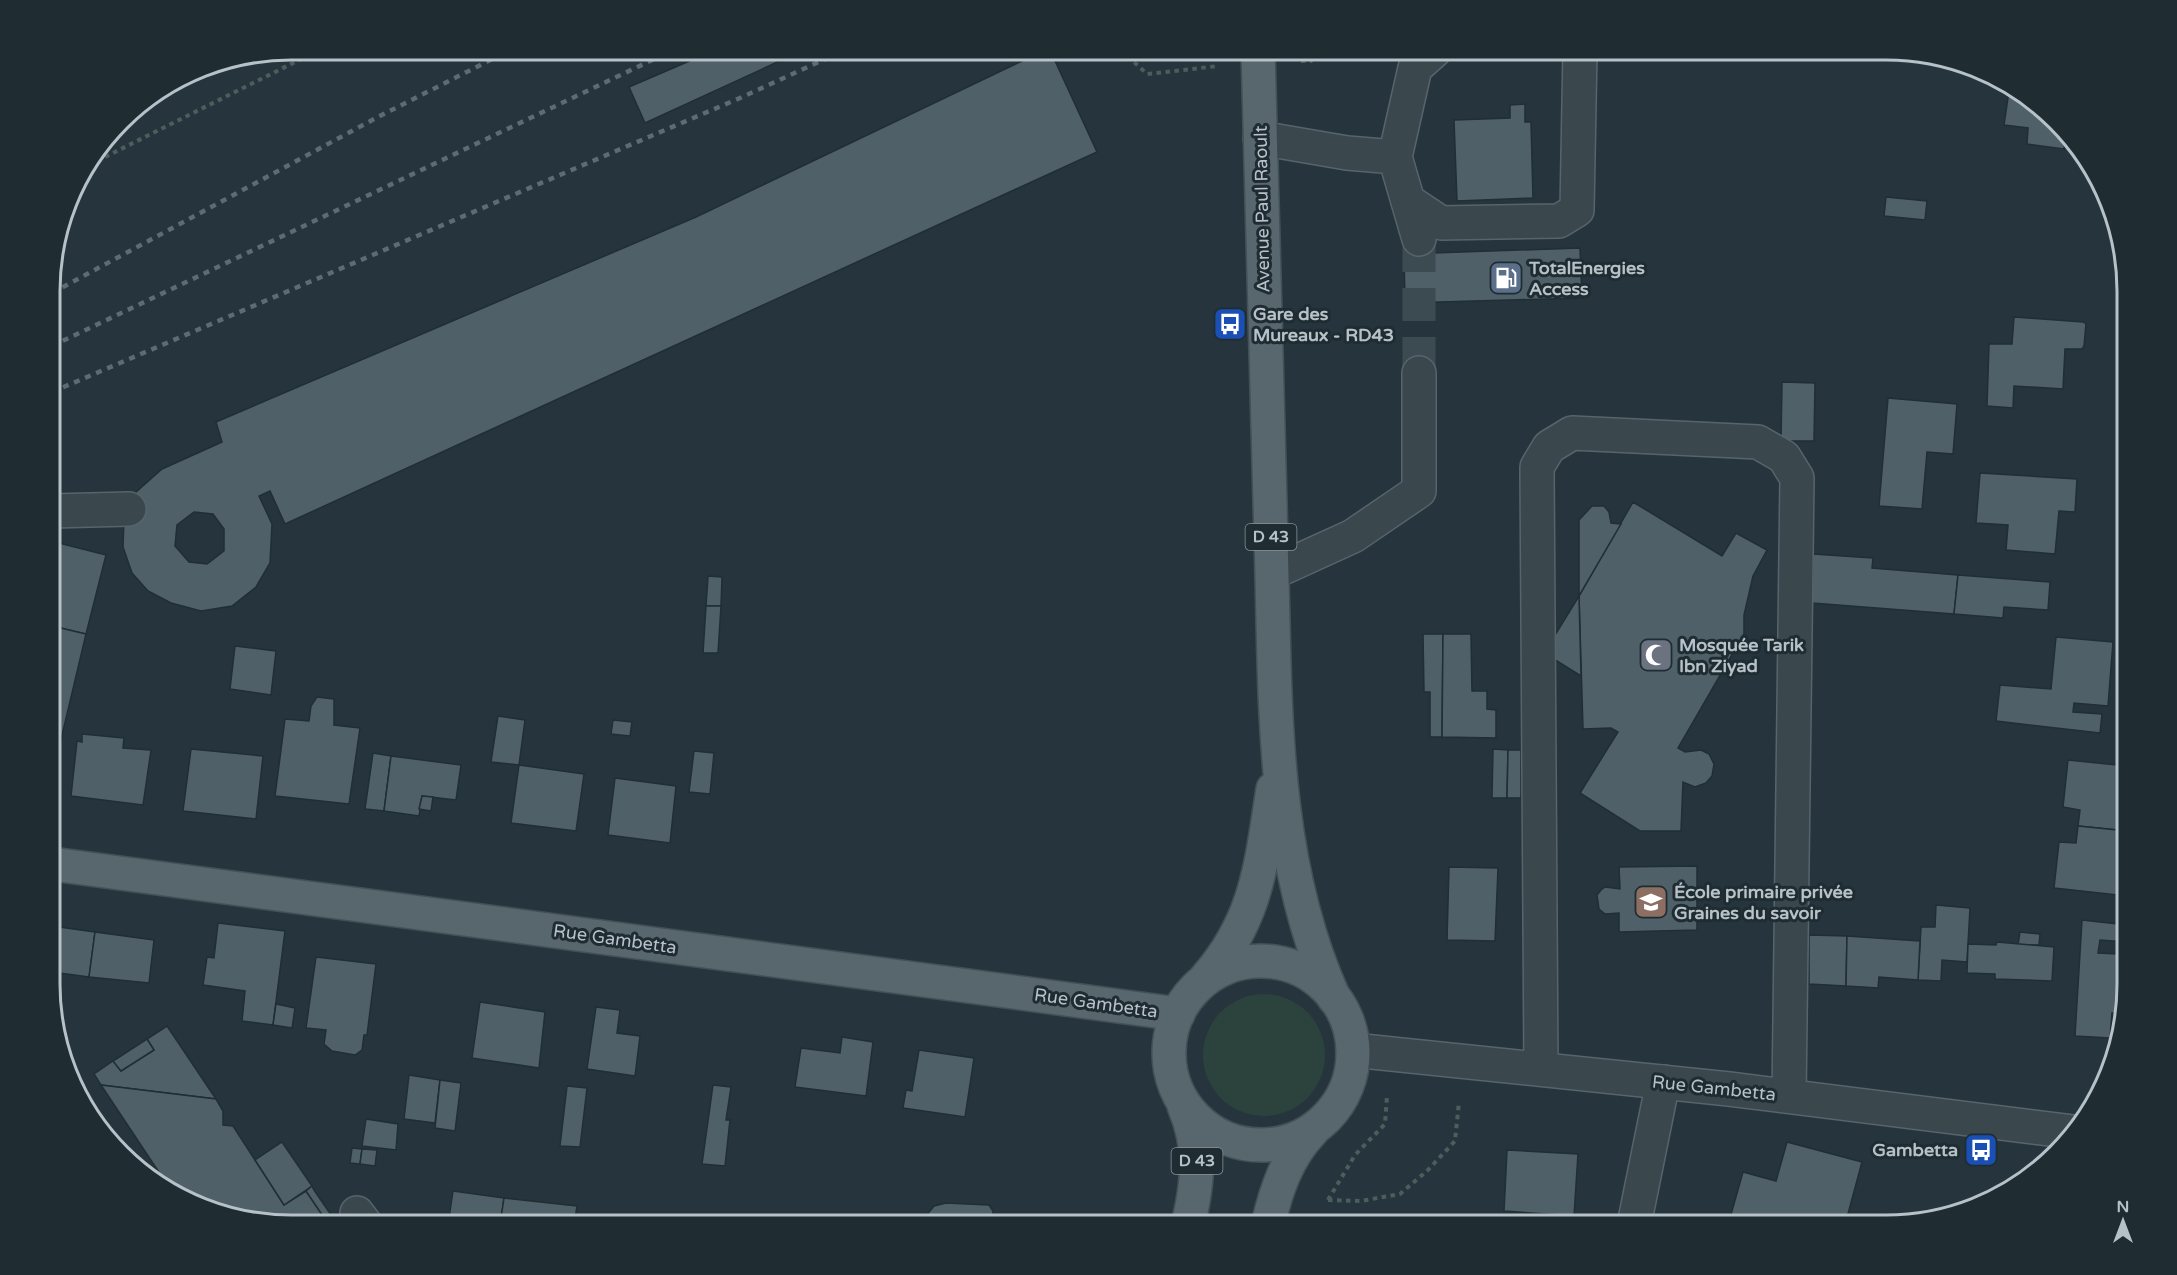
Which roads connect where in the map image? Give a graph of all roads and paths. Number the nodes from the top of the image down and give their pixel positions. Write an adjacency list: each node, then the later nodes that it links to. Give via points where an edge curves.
1 (299, 60): 6 (path)
2 (1258, 60): 5 (main road, Avenue Paul Raoult / D 43)
3 (1424, 60): 7 (street, via 1415,68)
4 (1580, 60): 8 (street, via 1577,210 1559,221 1441,223)
5 (1260, 138): 7 (street); 13 (main road, Avenue Paul Raoult / D 43)
6 (102, 158)
7 (1395, 158): 8 (street)
8 (1408, 201): 9 (street)
9 (1419, 239)
10 (1419, 373): 13 (street, via 1419,491 1353,536)
11 (129, 509): 12 (street)
12 (60, 511)
13 (1272, 573): 14 (main road, Avenue Paul Raoult / D 43)
14 (1278, 764): 16 (main road, Avenue Paul Raoult / D 43, via 1248,913 1234,942); 17 (main road, Avenue Paul Raoult / D 43, via 1304,921)
15 (60, 865): 18 (main road, Rue Gambetta)
16 (1200, 985): 17 (main road, via 1233,966 1270,962 1306,973); 18 (main road)
17 (1334, 998): 19 (main road, via 1347,1020)
18 (1178, 1014): 25 (main road, via 1169,1050 1172,1076)
19 (1353, 1050): 20 (street, Rue Gambetta); 26 (main road, via 1344,1093 1331,1114)
20 (1540, 1069): 21 (street, Rue Gambetta); 22 (street, via 1537,467 1550,447 1572,434 1758,442 1784,457 1797,478)
21 (1663, 1082): 22 (street, Rue Gambetta); 30 (street)
22 (1789, 1096): 27 (street, Rue Gambetta)
23 (1387, 1097): 24 (path, via 1385,1124 1355,1155 1328,1200 1361,1201 1400,1194 1455,1141)
24 (1459, 1098)
25 (1181, 1099): 26 (main road, via 1205,1126 1239,1142 1264,1146); 28 (main road, D 43, via 1190,1119 1197,1171)
26 (1312, 1131): 29 (main road, via 1293,1154)
27 (2064, 1131)
28 (1190, 1215)
29 (1271, 1215)
30 (1636, 1215)

